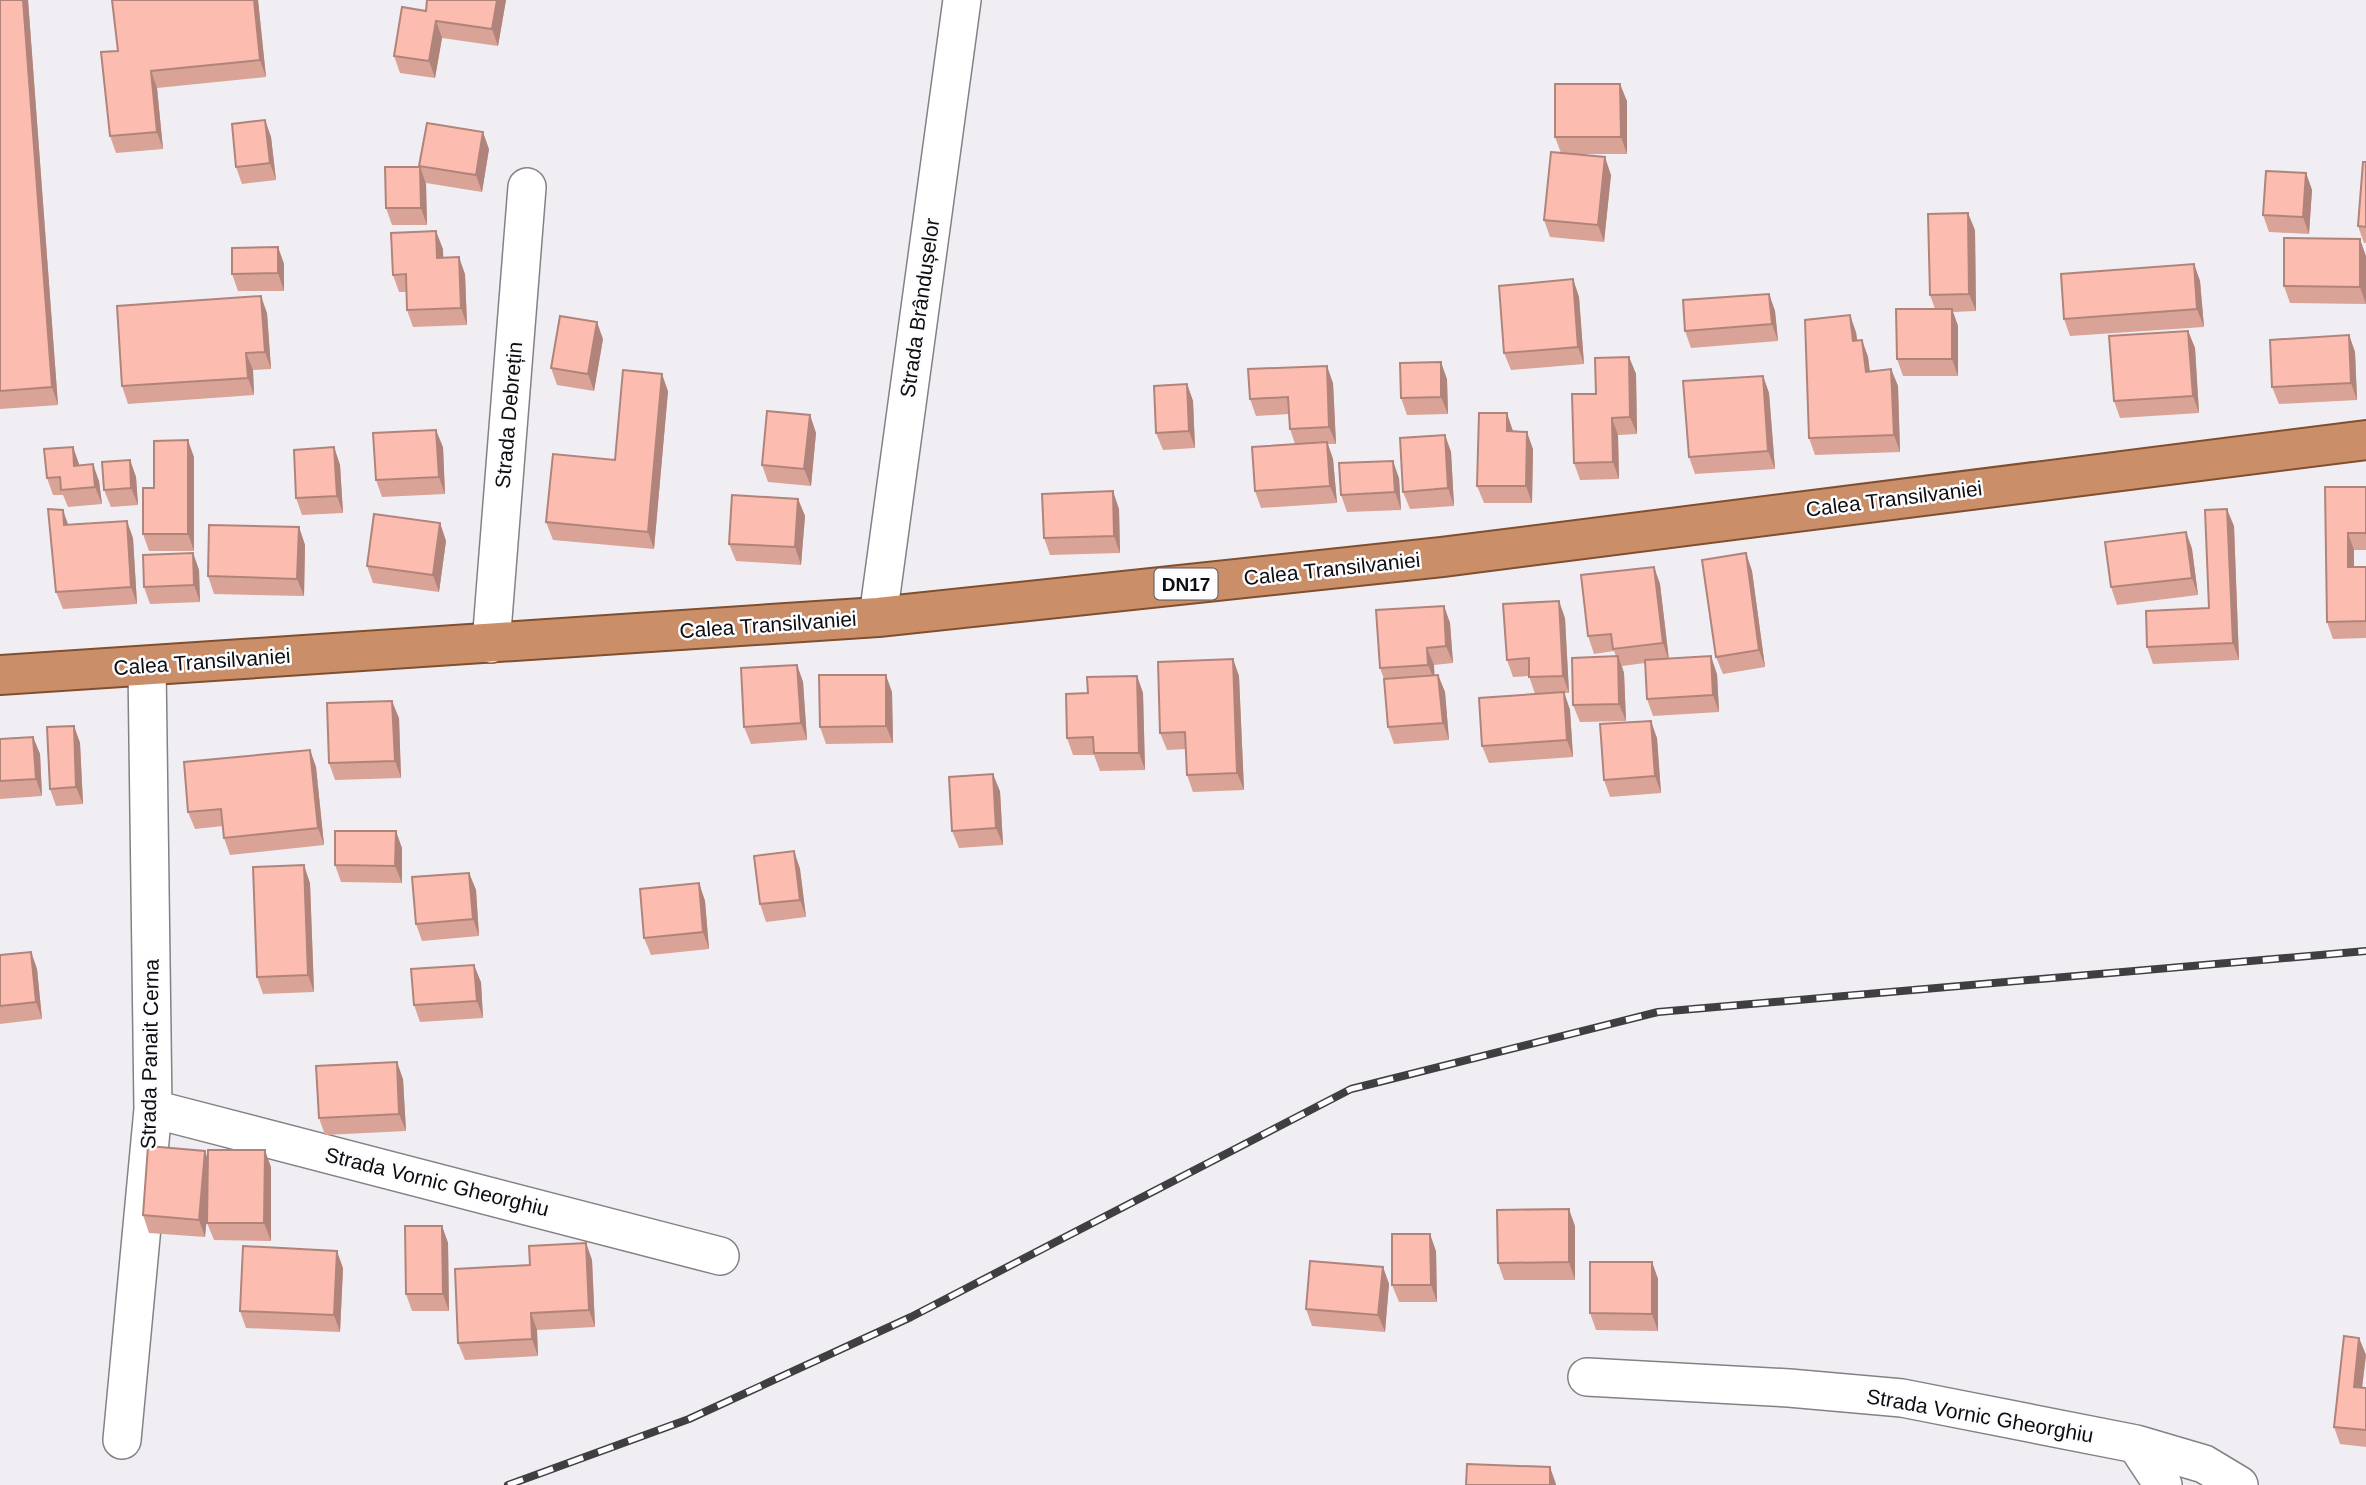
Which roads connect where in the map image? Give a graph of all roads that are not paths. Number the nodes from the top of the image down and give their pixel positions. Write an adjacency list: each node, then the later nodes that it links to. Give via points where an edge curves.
1 (962, 0): 4 (street, Strada Brândușelor)
2 (527, 187): 5 (street, Strada Debrețin)
3 (2366, 440): 4 (highway, Calea Transilvaniei / DN17, via 1441,557)
4 (878, 617): 5 (highway, Calea Transilvaniei / DN17)
5 (491, 644): 6 (highway, Calea Transilvaniei / DN17)
6 (147, 666): 7 (highway, Calea Transilvaniei / DN17); 8 (street, Strada Panait Cerna)
7 (0, 675)
8 (153, 1109): 9 (street, Strada Vornic Gheorghiu); 11 (street, Strada Panait Cerna)
9 (720, 1256)
10 (1587, 1377): 12 (street, Strada Vornic Gheorghiu, via 1902,1398)
11 (122, 1440)
12 (2136, 1444): 13 (street); 14 (street, Strada Vornic Gheorghiu, via 2204,1464)
13 (2163, 1485)
14 (2239, 1485)

